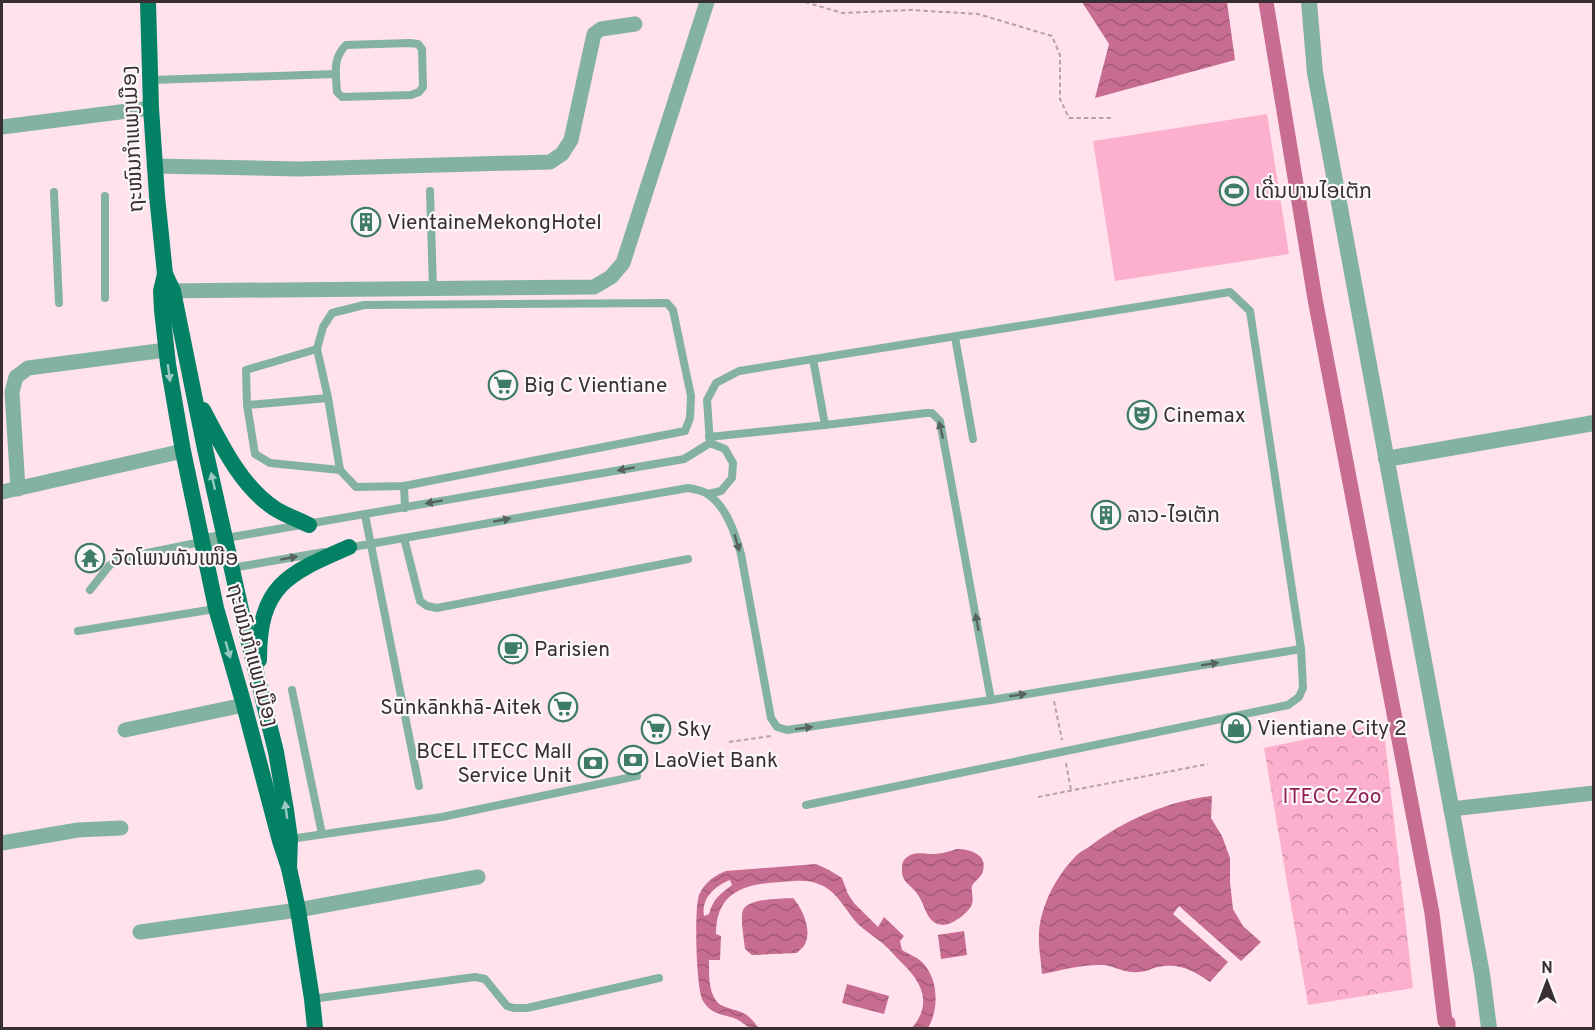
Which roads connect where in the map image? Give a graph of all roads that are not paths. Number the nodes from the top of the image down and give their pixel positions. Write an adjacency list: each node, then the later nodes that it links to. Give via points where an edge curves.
1 (148, 2): 6 (main road, ຖະໜົນກຳແພງເມືອງ)
2 (707, 2): 13 (street, via 623,263 611,277 594,287)
3 (1309, 2): 33 (street, via 1315,73)
4 (635, 24): 9 (street, via 601,29 594,34 571,140 562,154 550,162 299,169)
5 (336, 74): 5 (lane, via 337,92 342,97 411,95 423,87 422,49 410,43 345,45 339,52); 6 (lane)
6 (151, 80): 7 (main road, ຖະໜົນກຳແພງເມືອງ)
7 (151, 108): 8 (street); 9 (main road, ຖະໜົນກຳແພງເມືອງ)
8 (2, 128)
9 (154, 166): 15 (main road, ຖະໜົນກຳແພງເມືອງ)
10 (430, 191): 13 (lane)
11 (54, 192): 17 (lane)
12 (105, 196): 16 (lane)
13 (433, 288): 14 (street)
14 (365, 289): 15 (street); 18 (lane)
15 (167, 291): 21 (main road, ຖະໜົນກຳແພງເມືອງ); 23 (main road, ຖະໜົນກຳແພງເມືອງ)
16 (105, 298)
17 (59, 303)
18 (364, 305): 20 (lane, via 332,313); 24 (lane, via 667,303 673,310)
19 (955, 336): 22 (lane); 30 (lane); 53 (lane, via 1230,292 1250,311)
20 (317, 349): 25 (lane); 27 (lane, via 246,370)
21 (166, 350): 32 (main road, ຖະໜົນກຳແພງເມືອງ, one-way to 32); 36 (street, via 28,368 16,377 12,392)
22 (813, 360): 26 (lane, via 739,371 716,383); 29 (lane)
23 (194, 393): 41 (main road, via 230,460 252,488 274,508); 43 (main road, ຖະໜົນກຳແພງເມືອງ, one-way to 23)
24 (691, 396): 26 (lane); 35 (lane, via 685,431)
25 (328, 398): 27 (lane); 34 (lane)
26 (707, 400): 31 (lane)
27 (247, 405): 34 (lane, via 255,454 270,463)
28 (1593, 423): 33 (street)
29 (825, 425): 31 (lane); 56 (lane, one-way to 29, via 940,421 926,413)
30 (973, 439)
31 (710, 440): 38 (lane, via 725,449 733,463 732,478 721,491); 39 (lane, one-way to 39, via 684,459)
32 (183, 451): 36 (street); 44 (main road, ຖະໜົນກຳແພງເມືອງ)
33 (1386, 459): 63 (street)
34 (340, 470): 35 (lane, via 356,487)
35 (404, 486): 39 (lane)
36 (18, 489): 37 (street)
37 (2, 492)
38 (708, 494): 42 (lane, one-way to 38, via 688,488); 56 (lane, one-way to 56, via 736,536 771,718 777,727 787,730)
39 (405, 508): 40 (lane)
40 (365, 514): 41 (lane); 45 (lane)
41 (309, 525): 43 (lane)
42 (404, 537): 45 (lane); 47 (lane, via 420,601 437,608)
43 (226, 538): 44 (street); 48 (main road, ຖະໜົນກຳແພງເມືອງ)
44 (201, 542): 49 (main road, ຖະໜົນກຳແພງເມືອງ); 50 (lane, via 118,559)
45 (370, 544): 46 (lane); 60 (lane)
46 (349, 547): 48 (lane, one-way to 46); 54 (main road, via 292,574 278,587 261,624)
47 (688, 559)
48 (232, 568): 49 (street); 54 (main road, ຖະໜົນກຳແພງເມືອງ)
49 (208, 573): 51 (main road, ຖະໜົນກຳແພງເມືອງ)
50 (90, 590)
51 (216, 609): 52 (lane); 57 (main road, ຖະໜົນກຳແພງເມືອງ, one-way to 57)
52 (78, 631)
53 (1302, 649): 56 (lane, one-way to 53); 62 (lane, via 1303,688 1288,705)
54 (259, 682): 66 (main road, ຖະໜົນກຳແພງເມືອງ, one-way to 54, via 286,810)
55 (292, 690): 65 (lane)
56 (991, 700)
57 (244, 705): 58 (street); 66 (main road, ຖະໜົນກຳແພງເມືອງ)
58 (125, 730)
59 (637, 776): 65 (lane, via 442,816)
60 (419, 786)
61 (1593, 793): 63 (street)
62 (806, 805)
63 (1451, 809): 74 (street)
64 (121, 828): 67 (street, via 78,830)
65 (322, 834): 66 (lane)
66 (285, 840): 69 (main road, ຖະໜົນກຳແພງເມືອງ)
67 (2, 843)
68 (478, 877): 69 (street)
69 (298, 909): 70 (street); 72 (main road, ຖະໜົນກຳແພງເມືອງ)
70 (140, 932)
71 (659, 978): 72 (lane, via 527,1008 507,1006 485,979 475,976)
72 (312, 999): 73 (main road, ຖະໜົນກຳແພງເມືອງ)
73 (315, 1029)
74 (1489, 1029)

